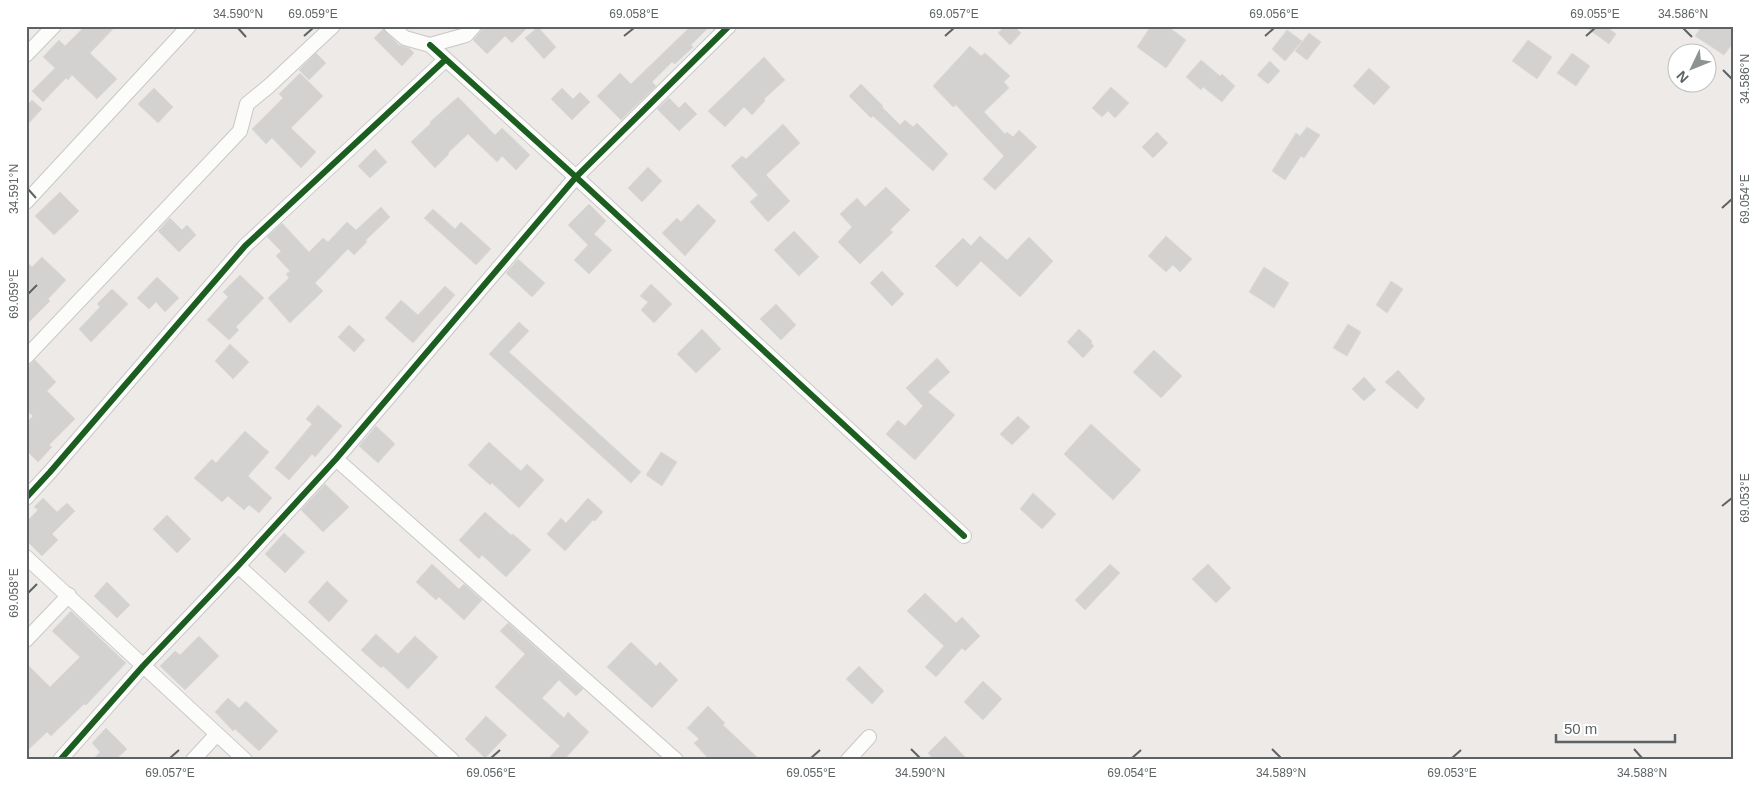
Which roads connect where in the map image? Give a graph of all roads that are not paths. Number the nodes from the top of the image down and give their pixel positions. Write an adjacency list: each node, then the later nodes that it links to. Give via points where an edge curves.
1 (54, 26): 8 (street)
2 (189, 26): 11 (street)
3 (333, 26): 12 (street, via 248,104 240,131)
4 (391, 26): 7 (street, via 405,38)
5 (474, 26): 7 (street, via 466,35)
6 (729, 26): 10 (street)
7 (430, 46): 9 (street)
8 (26, 55)
9 (445, 60): 10 (street); 14 (street, via 245,246)
10 (576, 177): 13 (street); 15 (street)
11 (26, 202)
12 (26, 357)
13 (336, 459): 17 (street); 27 (street)
14 (26, 498)
15 (964, 536)
16 (26, 557): 18 (street)
17 (238, 566): 20 (street); 26 (street)
18 (69, 595): 19 (street); 20 (street)
19 (26, 640)
20 (144, 666): 21 (street); 23 (street)
21 (217, 734): 24 (street); 25 (street)
22 (869, 737): 28 (street)
23 (60, 760)
24 (193, 760)
25 (245, 760)
26 (452, 760)
27 (676, 760)
28 (848, 760)

